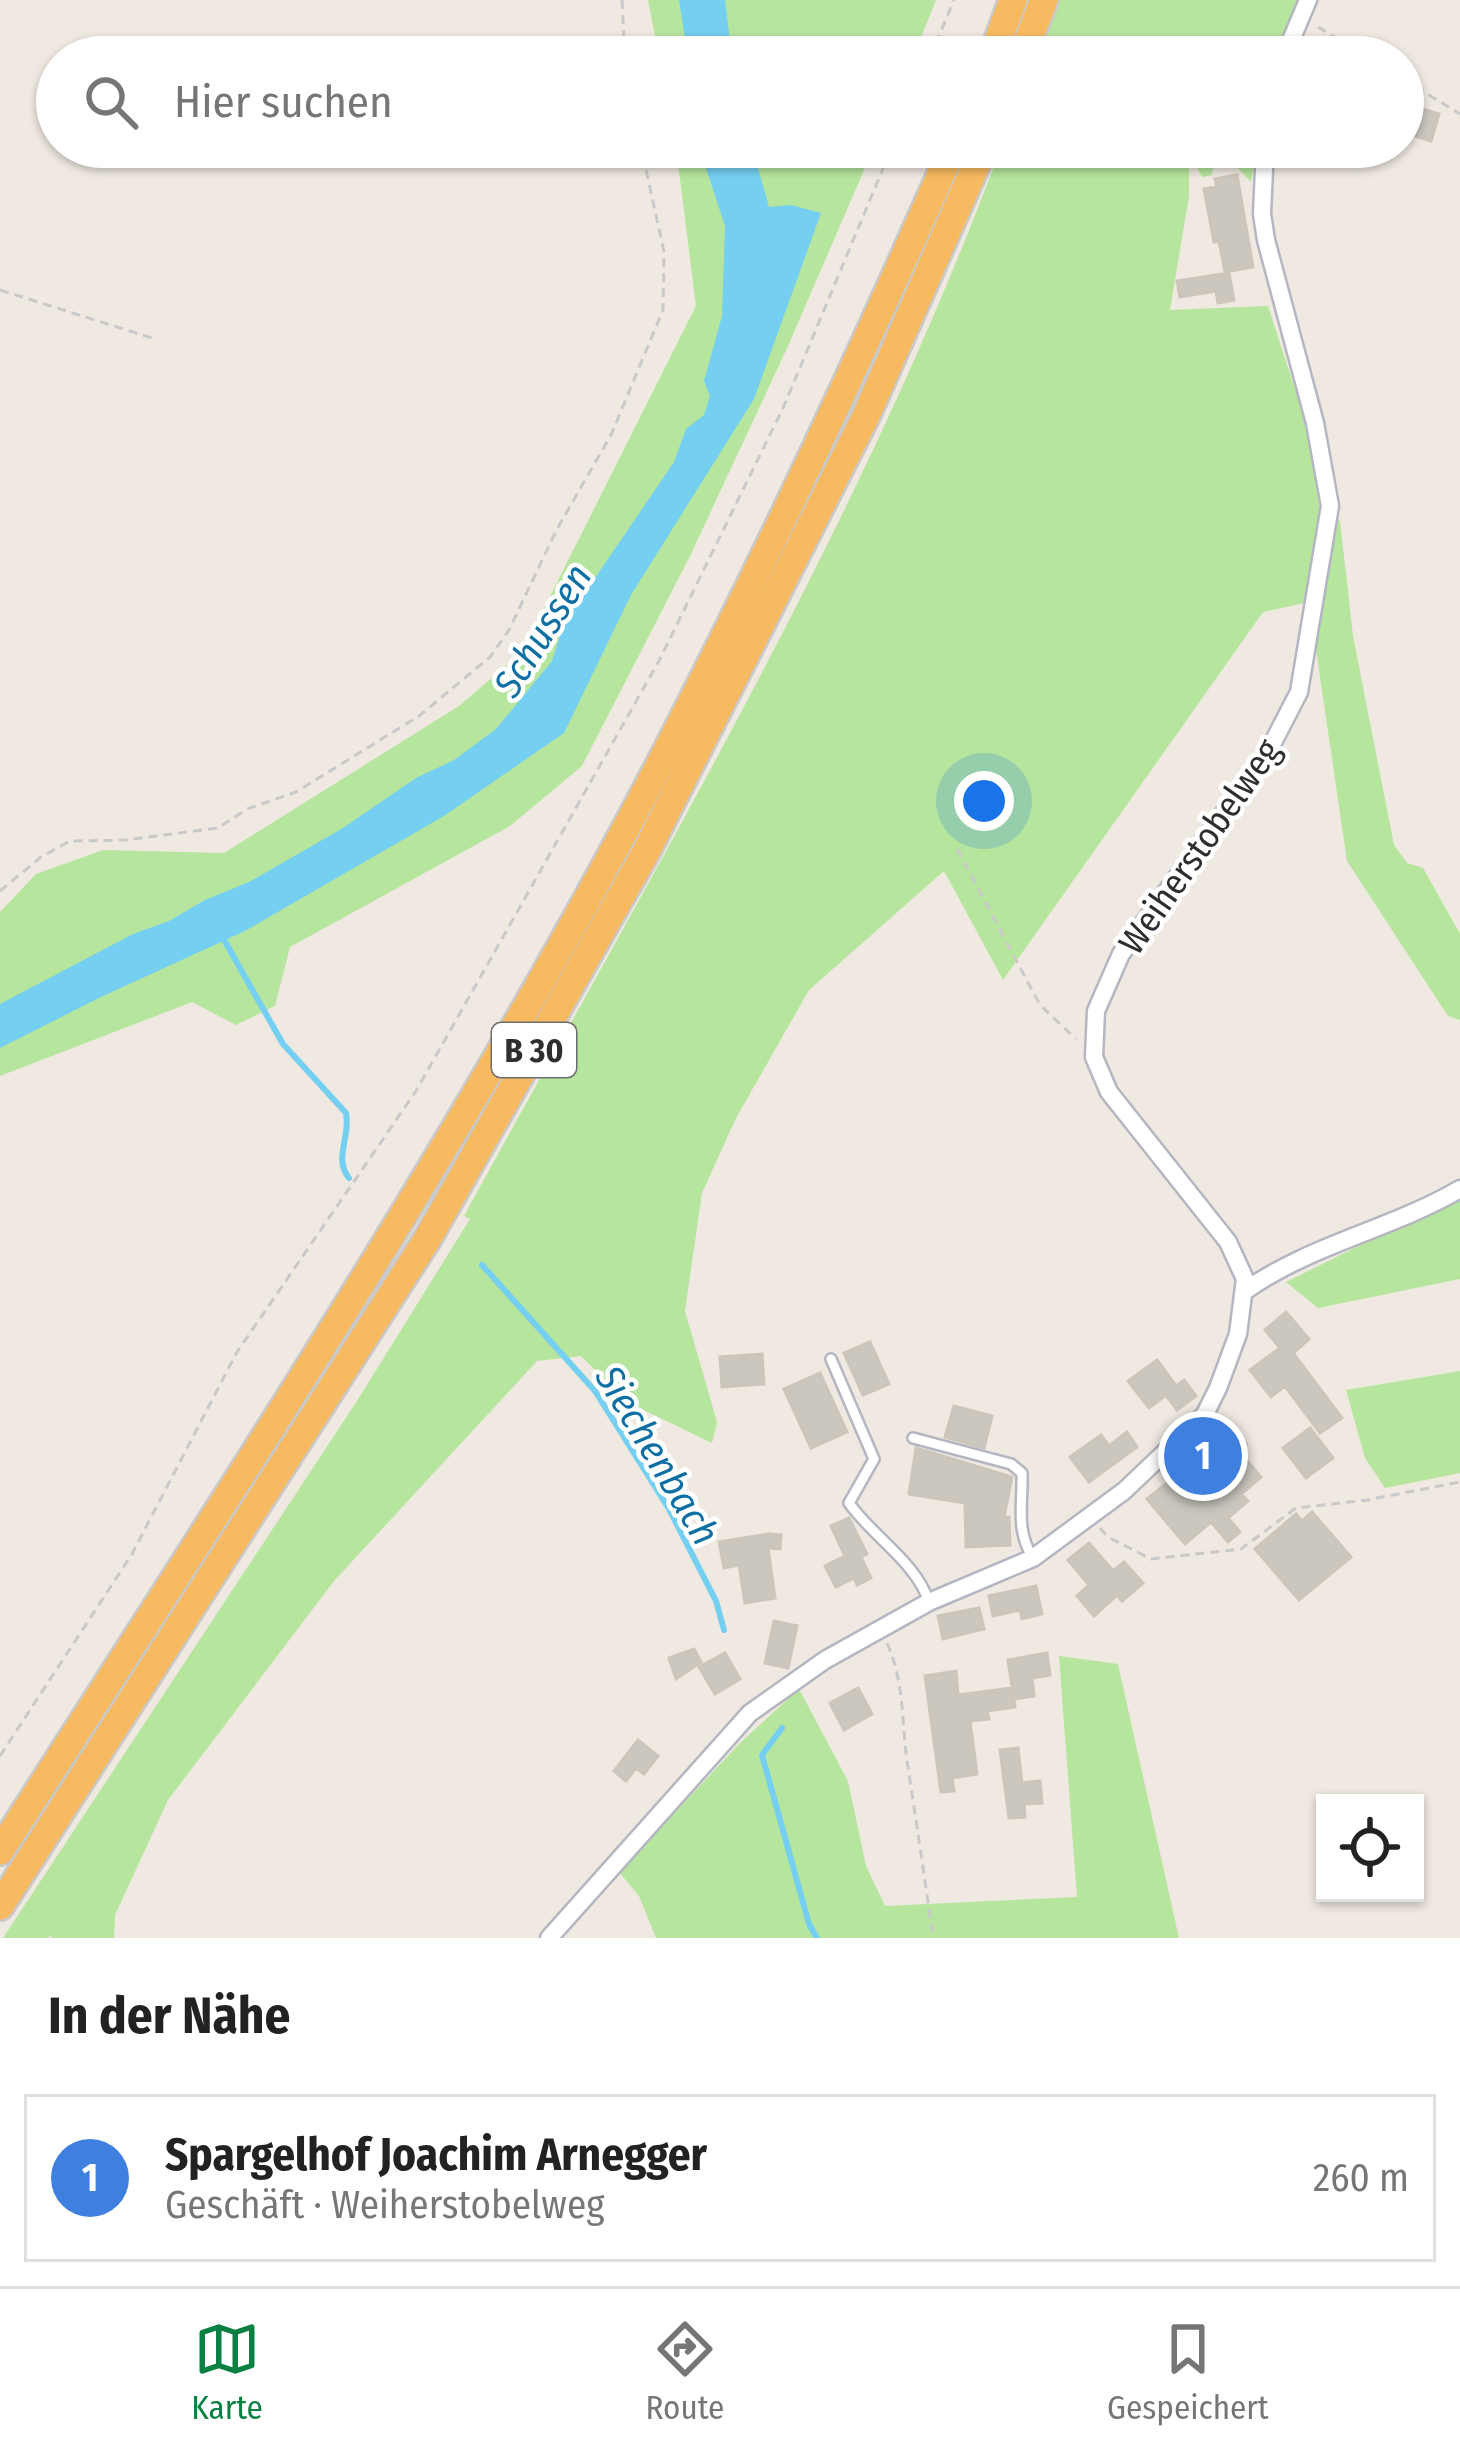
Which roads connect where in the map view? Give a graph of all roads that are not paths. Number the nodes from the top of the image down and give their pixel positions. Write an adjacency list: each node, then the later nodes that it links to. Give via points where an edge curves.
1 (1013, 0): 4 (highway)
2 (1044, 0): 5 (highway)
3 (1308, 0): 6 (street)
4 (1000, 36)
5 (1030, 36)
6 (1292, 36)
7 (943, 168): 16 (highway, B 30, via 838,405 685,716 540,980 400,1218)
8 (975, 168): 17 (highway, B 30, via 866,416 623,893 428,1238)
9 (1264, 168): 11 (street, Weiherstobelweg, via 1266,240 1330,506 1299,692 1267,754 1121,954 1096,1011 1094,1057 1109,1092 1228,1241)
10 (1460, 1189): 11 (street)
11 (1245, 1291): 14 (street, via 1238,1334 1205,1414)
12 (831, 1359): 15 (lane, via 874,1459 849,1503 906,1563)
13 (913, 1438): 14 (lane, via 1022,1473 1022,1540)
14 (1033, 1558): 15 (street)
15 (929, 1602): 18 (street, via 750,1713)
16 (0, 1851)
17 (0, 1906)
18 (549, 1938)

